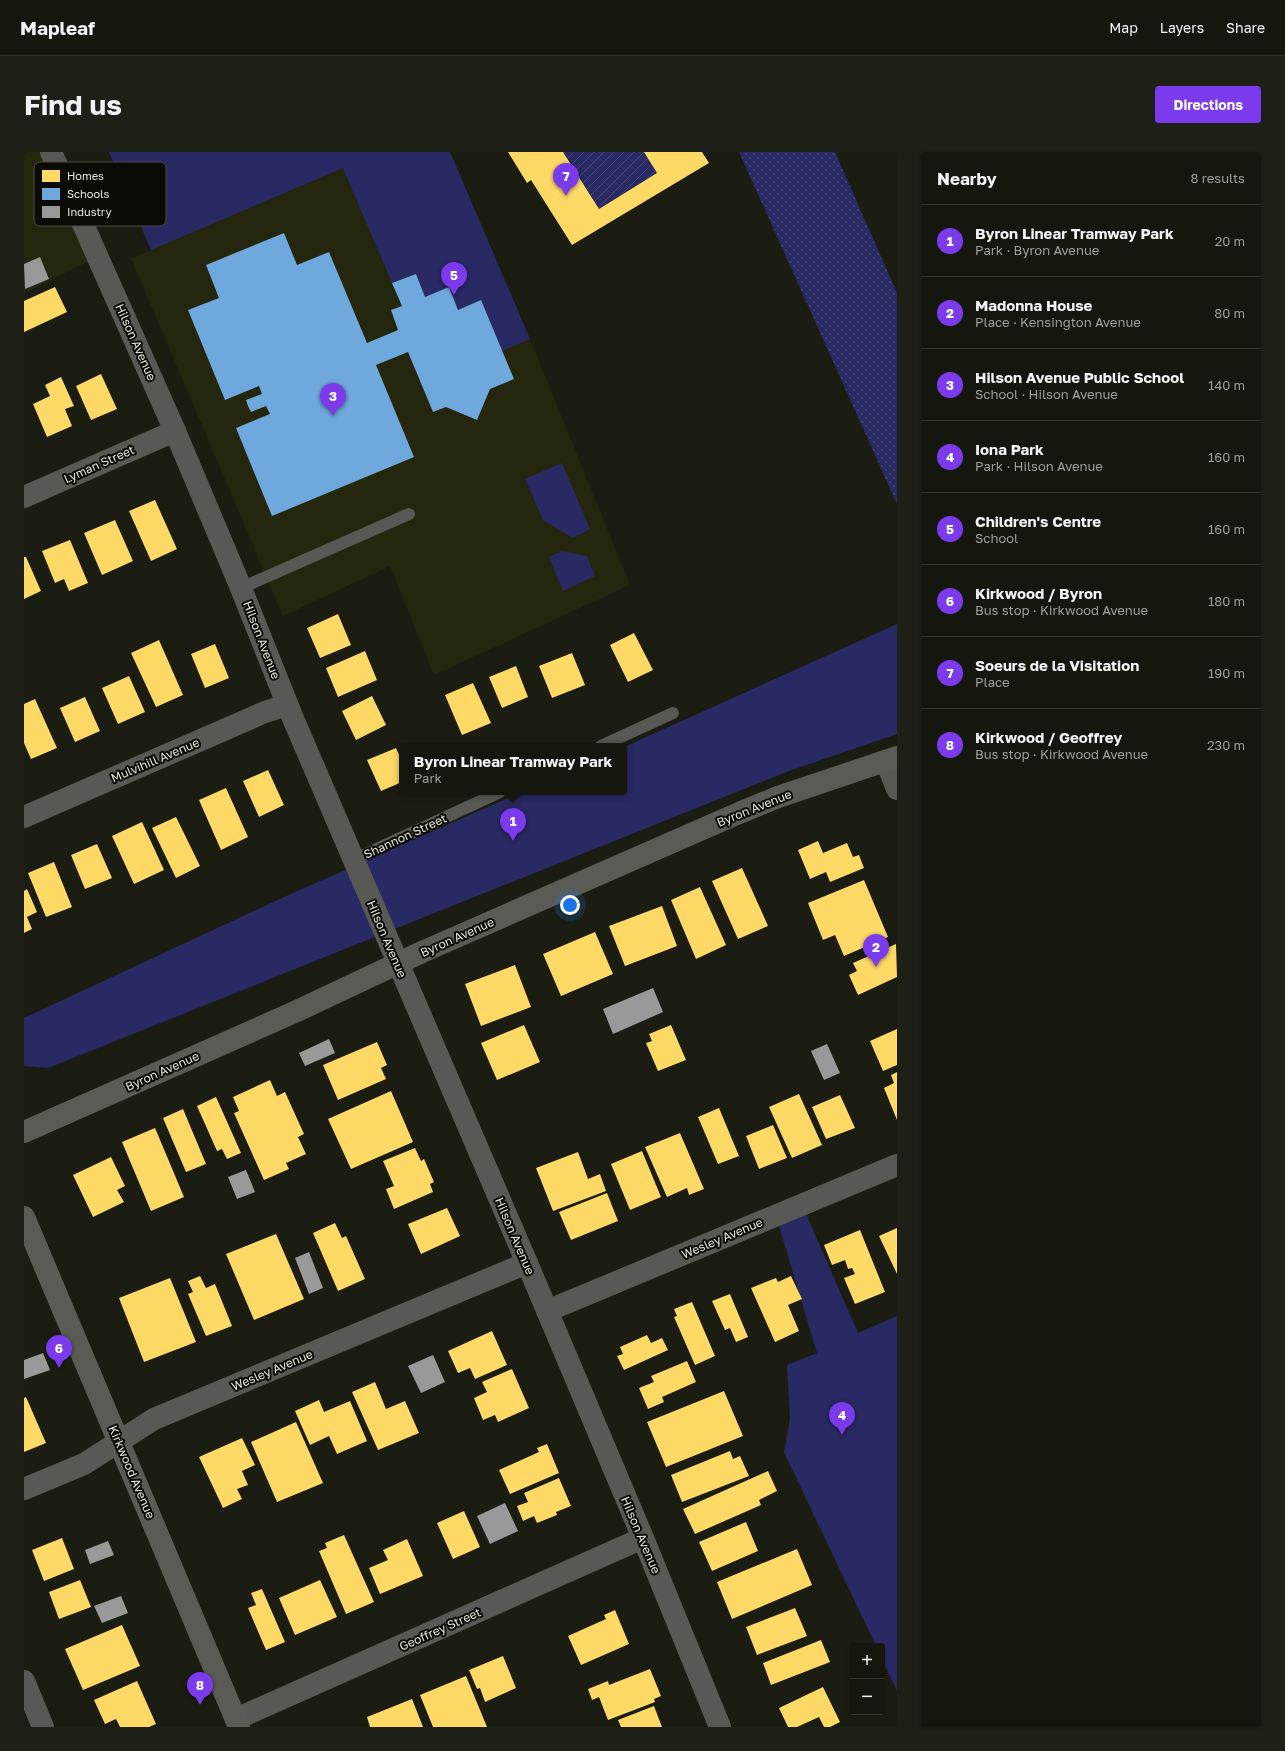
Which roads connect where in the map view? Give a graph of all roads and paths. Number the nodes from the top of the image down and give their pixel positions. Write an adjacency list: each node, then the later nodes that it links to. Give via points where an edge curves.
1 (51, 152): 2 (street, Hilson Avenue)
2 (55, 162)
3 (84, 226): 4 (street, Hilson Avenue)
4 (175, 432): 5 (street, Lyman Street); 7 (street, Hilson Avenue)
5 (24, 497)
6 (409, 514): 7 (lane)
7 (241, 588): 8 (street, Hilson Avenue)
8 (287, 705): 14 (street, Mulvihill Avenue, via 265,712); 15 (street, Hilson Avenue)
9 (673, 713): 10 (lane)
10 (608, 743)
11 (891, 759): 12 (street); 16 (street, Byron Avenue, via 746,810)
12 (897, 789)
13 (494, 795): 15 (lane, Shannon Street)
14 (24, 817)
15 (353, 860): 16 (street, Hilson Avenue)
16 (397, 964): 17 (street, Byron Avenue); 20 (street, Hilson Avenue)
17 (24, 1132)
18 (897, 1165): 21 (street, Wesley Avenue)
19 (24, 1217): 22 (street, Kirkwood Avenue)
20 (527, 1263): 21 (street, Hilson Avenue); 22 (street, Wesley Avenue, via 154,1419)
21 (547, 1310): 24 (street, Hilson Avenue)
22 (119, 1441): 23 (street, Wesley Avenue, via 84,1464); 26 (street, Kirkwood Avenue)
23 (24, 1489)
24 (643, 1538): 26 (street, Geoffrey Street); 28 (street, Hilson Avenue)
25 (24, 1681): 27 (street)
26 (238, 1723)
27 (43, 1727)
28 (720, 1727)

